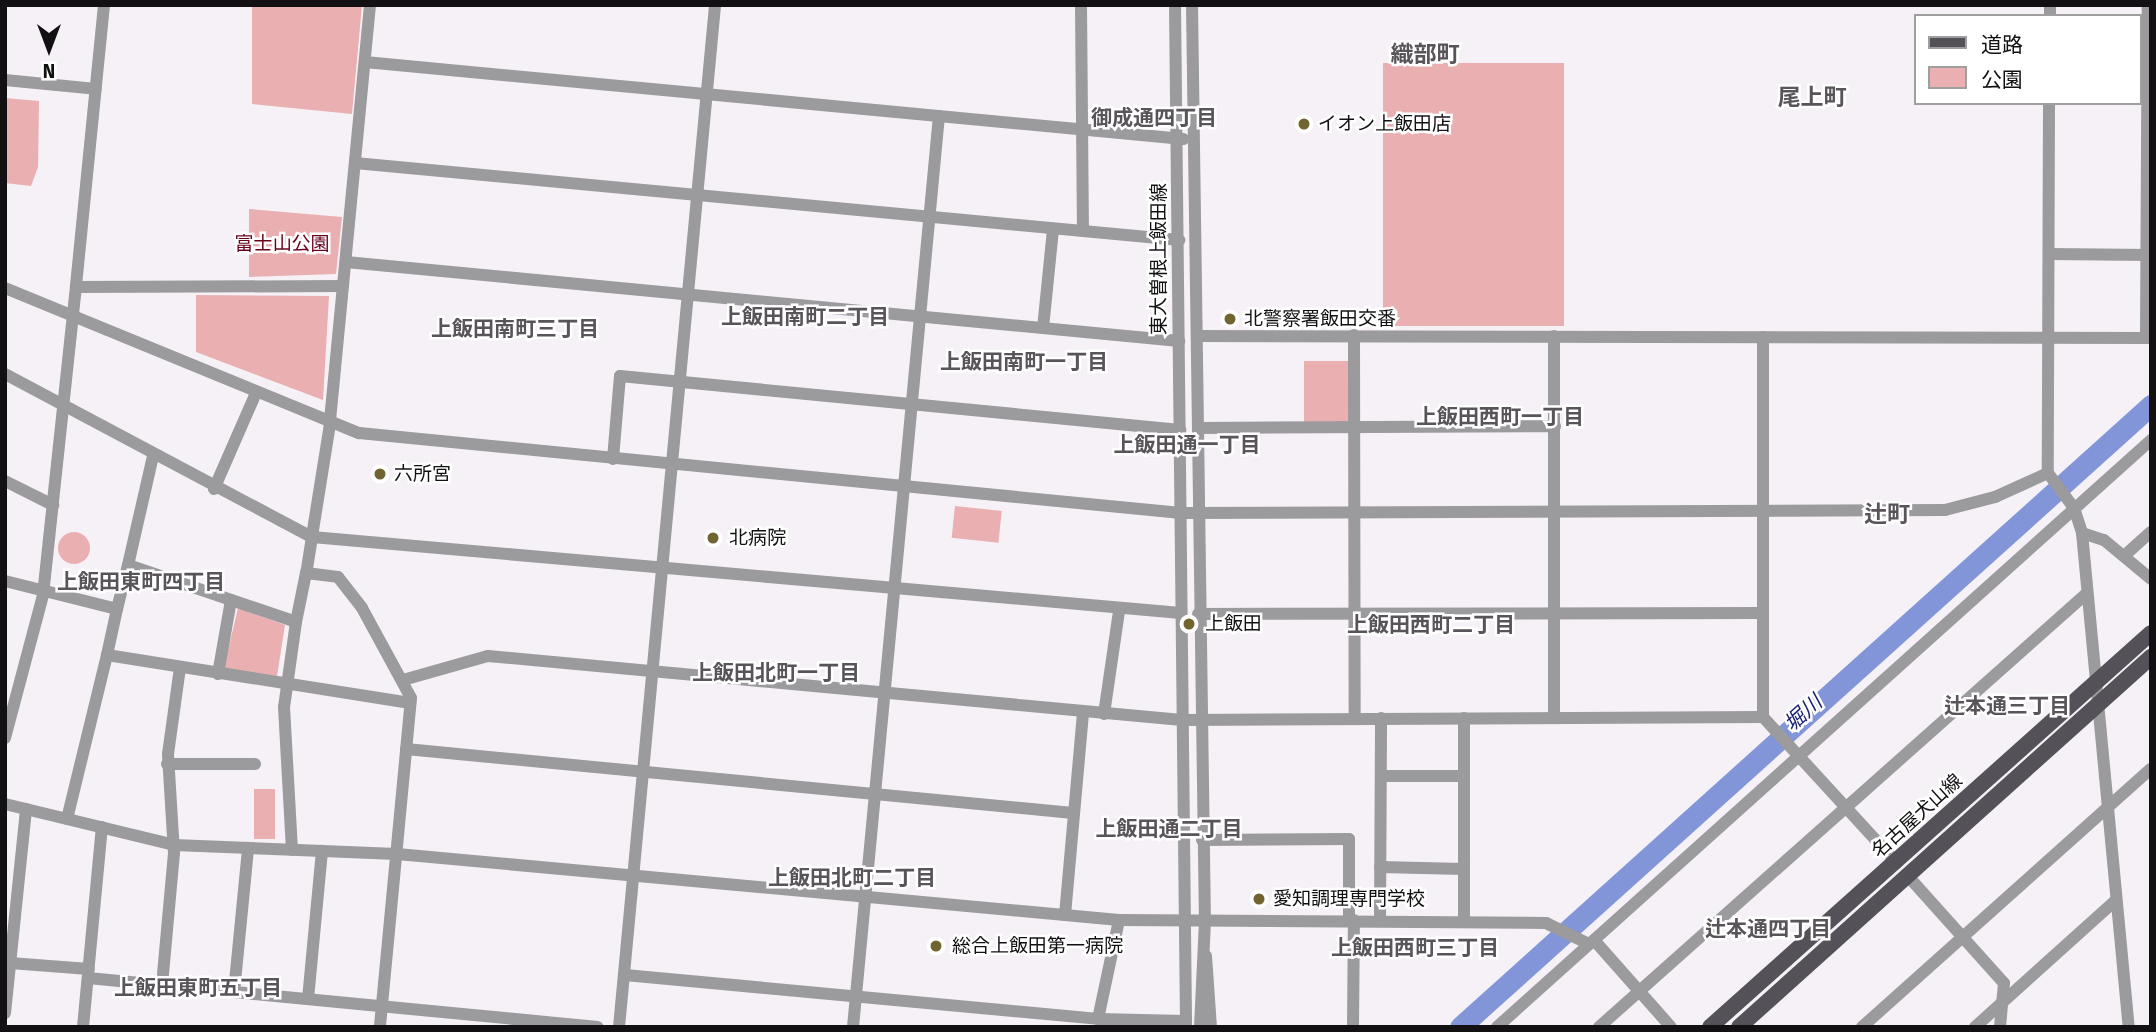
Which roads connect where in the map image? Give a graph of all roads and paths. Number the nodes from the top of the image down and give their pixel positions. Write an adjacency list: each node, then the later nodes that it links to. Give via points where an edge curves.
1 (104, 5): 11 (street)
2 (370, 5): 9 (street)
3 (715, 5): 12 (street)
4 (1081, 5): 16 (street)
5 (1175, 5): 17 (street, 東大曽根上飯田線)
6 (1192, 5): 18 (street, 東大曽根上飯田線)
7 (2148, 5): 8 (street)
8 (2146, 46): 15 (street)
9 (365, 62): 12 (street); 19 (street)
10 (5, 80): 11 (street)
11 (96, 89): 30 (street)
12 (707, 95): 14 (street); 21 (street)
13 (2049, 105): 26 (street)
14 (939, 116): 16 (street); 22 (street)
15 (2149, 120): 20 (street)
16 (1082, 129): 17 (street); 24 (street)
17 (1177, 139): 18 (street); 25 (street, 東大曽根上飯田線)
18 (1194, 139): 37 (street, 東大曽根上飯田線)
19 (355, 163): 21 (street); 28 (street)
20 (2149, 186): 27 (street)
21 (697, 195): 22 (street); 32 (street)
22 (930, 217): 23 (street); 33 (street)
23 (1053, 229): 24 (street); 35 (street)
24 (1083, 231): 25 (street)
25 (1179, 240): 42 (street, 東大曽根上飯田線)
26 (2049, 254): 27 (street); 41 (street)
27 (2149, 255): 40 (street)
28 (346, 261): 29 (street); 32 (street)
29 (343, 286): 30 (street); 48 (street)
30 (76, 287): 34 (street)
31 (5, 288): 34 (street)
32 (688, 294): 33 (street); 44 (street)
33 (921, 316): 35 (street); 46 (street)
34 (74, 317): 45 (street); 47 (street)
35 (1043, 328): 42 (street)
36 (1354, 335): 37 (street); 38 (street); 50 (street)
37 (1197, 336): 51 (street, 東大曽根上飯田線)
38 (1554, 336): 39 (street); 49 (street)
39 (1763, 337): 41 (street); 65 (street)
40 (2148, 337): 41 (street)
41 (2050, 338): 57 (street)
42 (1179, 341): 52 (street, 東大曽根上飯田線)
43 (5, 374): 47 (street)
44 (680, 382): 46 (street); 55 (street, via 620,376); 56 (street)
45 (256, 393): 48 (street); 60 (street)
46 (912, 404): 52 (street); 59 (street)
47 (65, 409): 54 (street); 61 (street)
48 (330, 424): 55 (street, via 359,433); 70 (street)
49 (1555, 426): 50 (street); 63 (street)
50 (1354, 427): 51 (street); 64 (street)
51 (1198, 428): 66 (street, 東大曽根上飯田線)
52 (1180, 430): 67 (street, 東大曽根上飯田線)
53 (2151, 440): 62 (street)
54 (153, 456): 60 (street); 72 (street)
55 (613, 459): 56 (street)
56 (673, 465): 59 (street); 73 (street)
57 (2050, 479): 62 (street); 65 (street, via 1945,510)
58 (5, 481): 61 (street)
59 (905, 487): 67 (street); 77 (street)
60 (214, 489): 70 (street)
61 (53, 505): 79 (street)
62 (2070, 505): 68 (street); 112 (street)
63 (1554, 509): 64 (street); 65 (street); 87 (street)
64 (1354, 510): 66 (street); 84 (street)
65 (1765, 511): 85 (street)
66 (1199, 512): 67 (street); 86 (street, 東大曽根上飯田線)
67 (1181, 513): 83 (street, 東大曽根上飯田線)
68 (2081, 533): 71 (street, via 2104,540); 78 (street)
69 (2151, 533): 71 (street)
70 (313, 537): 73 (street); 74 (street)
71 (2124, 556): 75 (street)
72 (128, 565): 80 (street); 81 (street)
73 (663, 568): 77 (street); 93 (street)
74 (306, 573): 88 (street); 95 (street, via 338,576)
75 (2151, 579)
76 (5, 581): 79 (street)
77 (894, 590): 82 (street); 98 (street)
78 (2086, 594): 96 (street); 121 (street)
79 (43, 595): 81 (street); 110 (street)
80 (231, 600): 88 (street); 94 (street)
81 (117, 609): 90 (street)
82 (1119, 611): 83 (street); 102 (street)
83 (1181, 613): 108 (street, 東大曽根上飯田線)
84 (1354, 613): 86 (street); 87 (street); 103 (street)
85 (1763, 613): 87 (street); 109 (street)
86 (1198, 614): 107 (street, 東大曽根上飯田線)
87 (1555, 614): 106 (street)
88 (296, 622): 97 (street)
89 (2151, 634): 96 (main road, 名古屋犬山線)
90 (107, 655): 92 (street); 125 (street)
91 (2151, 657): 100 (main road, 名古屋犬山線)
92 (180, 667): 94 (street); 113 (street)
93 (652, 672): 95 (street, via 488,656); 98 (street); 116 (street)
94 (218, 674): 97 (street)
95 (403, 680): 99 (street)
96 (2095, 683): 100 (street); 135 (main road, 名古屋犬山線)
97 (286, 687): 99 (street); 130 (street)
98 (885, 694): 101 (street); 119 (street)
99 (410, 703): 111 (street)
100 (2096, 706): 122 (street); 135 (main road, 名古屋犬山線)
101 (1083, 713): 102 (street); 124 (street)
102 (1104, 714): 108 (street)
103 (1355, 718): 104 (street); 107 (street)
104 (1381, 718): 105 (street); 117 (street)
105 (1464, 718): 106 (street); 118 (street)
106 (1554, 718): 109 (street)
107 (1202, 719): 108 (street); 127 (street, 東大曽根上飯田線)
108 (1182, 720): 144 (street, 東大曽根上飯田線)
109 (1770, 723): 112 (street)
110 (5, 738)
111 (406, 749): 116 (street); 132 (street)
112 (1796, 751): 121 (street); 147 (street)
113 (167, 764): 114 (street); 128 (street)
114 (255, 764)
115 (2151, 769): 122 (street)
116 (642, 772): 119 (street); 136 (street)
117 (1381, 776): 118 (street); 133 (street)
118 (1464, 776): 134 (street)
119 (874, 794): 124 (street); 137 (street)
120 (5, 804): 123 (street)
121 (1848, 808): 135 (street); 153 (street)
122 (2106, 808): 138 (street); 146 (street)
123 (26, 809): 125 (street); 149 (street)
124 (1073, 813): 139 (street)
125 (68, 819): 126 (street)
126 (102, 827): 128 (street); 150 (street)
127 (1202, 840): 142 (street, via 1349,839); 145 (street, 東大曽根上飯田線)
128 (174, 845): 129 (street); 152 (street)
129 (248, 848): 130 (street); 154 (street)
130 (292, 850): 131 (street)
131 (322, 851): 132 (street); 156 (street)
132 (397, 854): 136 (street); 158 (street)
133 (1380, 867): 134 (street); 143 (street)
134 (1464, 869): 140 (street)
135 (1902, 869): 146 (street); 173 (main road, 名古屋犬山線); 174 (main road, 名古屋犬山線)
136 (635, 875): 137 (street); 151 (street)
137 (864, 897): 139 (street); 155 (street)
138 (2116, 900): 157 (street); 178 (street)
139 (1065, 915): 141 (street)
140 (1464, 919): 143 (street); 147 (street, via 1549,925)
141 (1119, 920): 144 (street); 160 (street)
142 (1352, 920): 143 (street); 145 (street); 169 (street)
143 (1380, 920)
144 (1186, 921): 145 (street); 161 (street, 東大曽根上飯田線)
145 (1205, 921): 148 (street, 東大曽根上飯田線)
146 (1963, 936): 157 (street, via 2004,983); 175 (street)
147 (1587, 940): 153 (street); 170 (street)
148 (1205, 948): 167 (street, via 1199,978); 168 (street)
149 (10, 962): 150 (street); 159 (street)
150 (88, 974): 152 (street); 162 (street)
151 (625, 975): 155 (street); 165 (street)
152 (162, 985): 154 (street)
153 (1640, 991): 171 (street); 172 (street)
154 (234, 992): 156 (street)
155 (855, 998): 160 (street); 166 (street)
156 (308, 999): 158 (street)
157 (2003, 1002): 176 (street); 177 (street)
158 (382, 1007): 163 (street); 164 (street)
159 (5, 1013)
160 (1098, 1019): 161 (street)
161 (1185, 1024)
162 (83, 1027)
163 (380, 1027)
164 (598, 1027)
165 (619, 1027)
166 (853, 1027)
167 (1200, 1027)
168 (1211, 1027)
169 (1353, 1027)
170 (1497, 1027)
171 (1599, 1027)
172 (1671, 1027)
173 (1710, 1027)
174 (1739, 1027)
175 (1862, 1027)
176 (1975, 1027)
177 (2000, 1027)
178 (2129, 1027)

